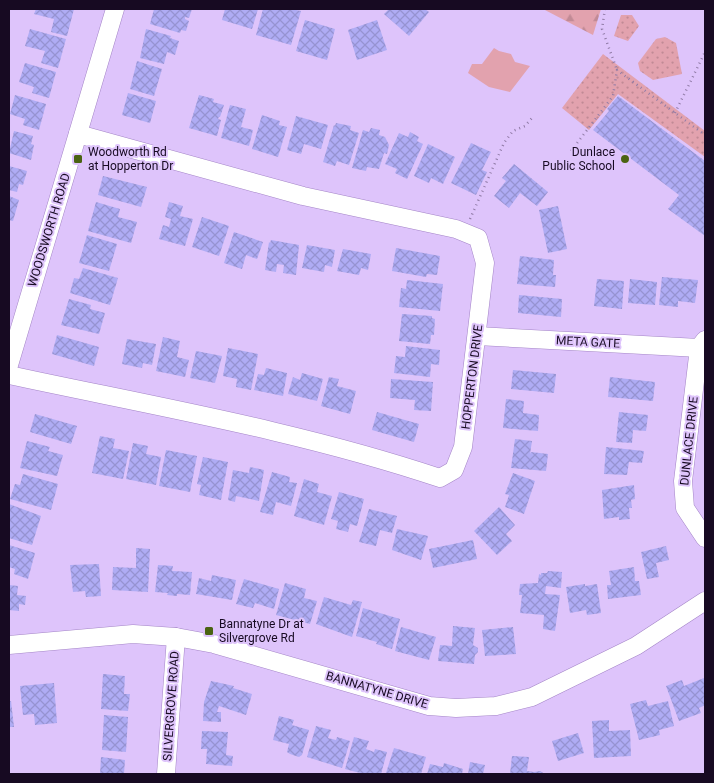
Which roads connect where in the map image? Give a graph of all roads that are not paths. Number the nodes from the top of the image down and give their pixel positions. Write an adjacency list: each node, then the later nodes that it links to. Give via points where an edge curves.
1 (115, 9): 2 (street, WOODSWORTH ROAD)
2 (78, 134): 3 (street, HOPPERTON DRIVE, via 303,196 464,232 478,238 485,263); 5 (street, WOODSWORTH ROAD)
3 (477, 336): 4 (street, META GATE); 6 (street, HOPPERTON DRIVE, via 464,446 454,470 440,478 406,466 248,425)
4 (702, 344): 7 (street, DUNLACE DRIVE, via 683,481 686,508)
5 (9, 365)
6 (9, 375)
7 (705, 538)
8 (705, 601): 9 (street, BANNATYNE DRIVE, via 636,646 532,697 496,706 429,706 214,644)
9 (176, 637): 10 (street, via 133,634); 11 (street, SILVERGROVE ROAD)
10 (9, 645)
11 (166, 774)

